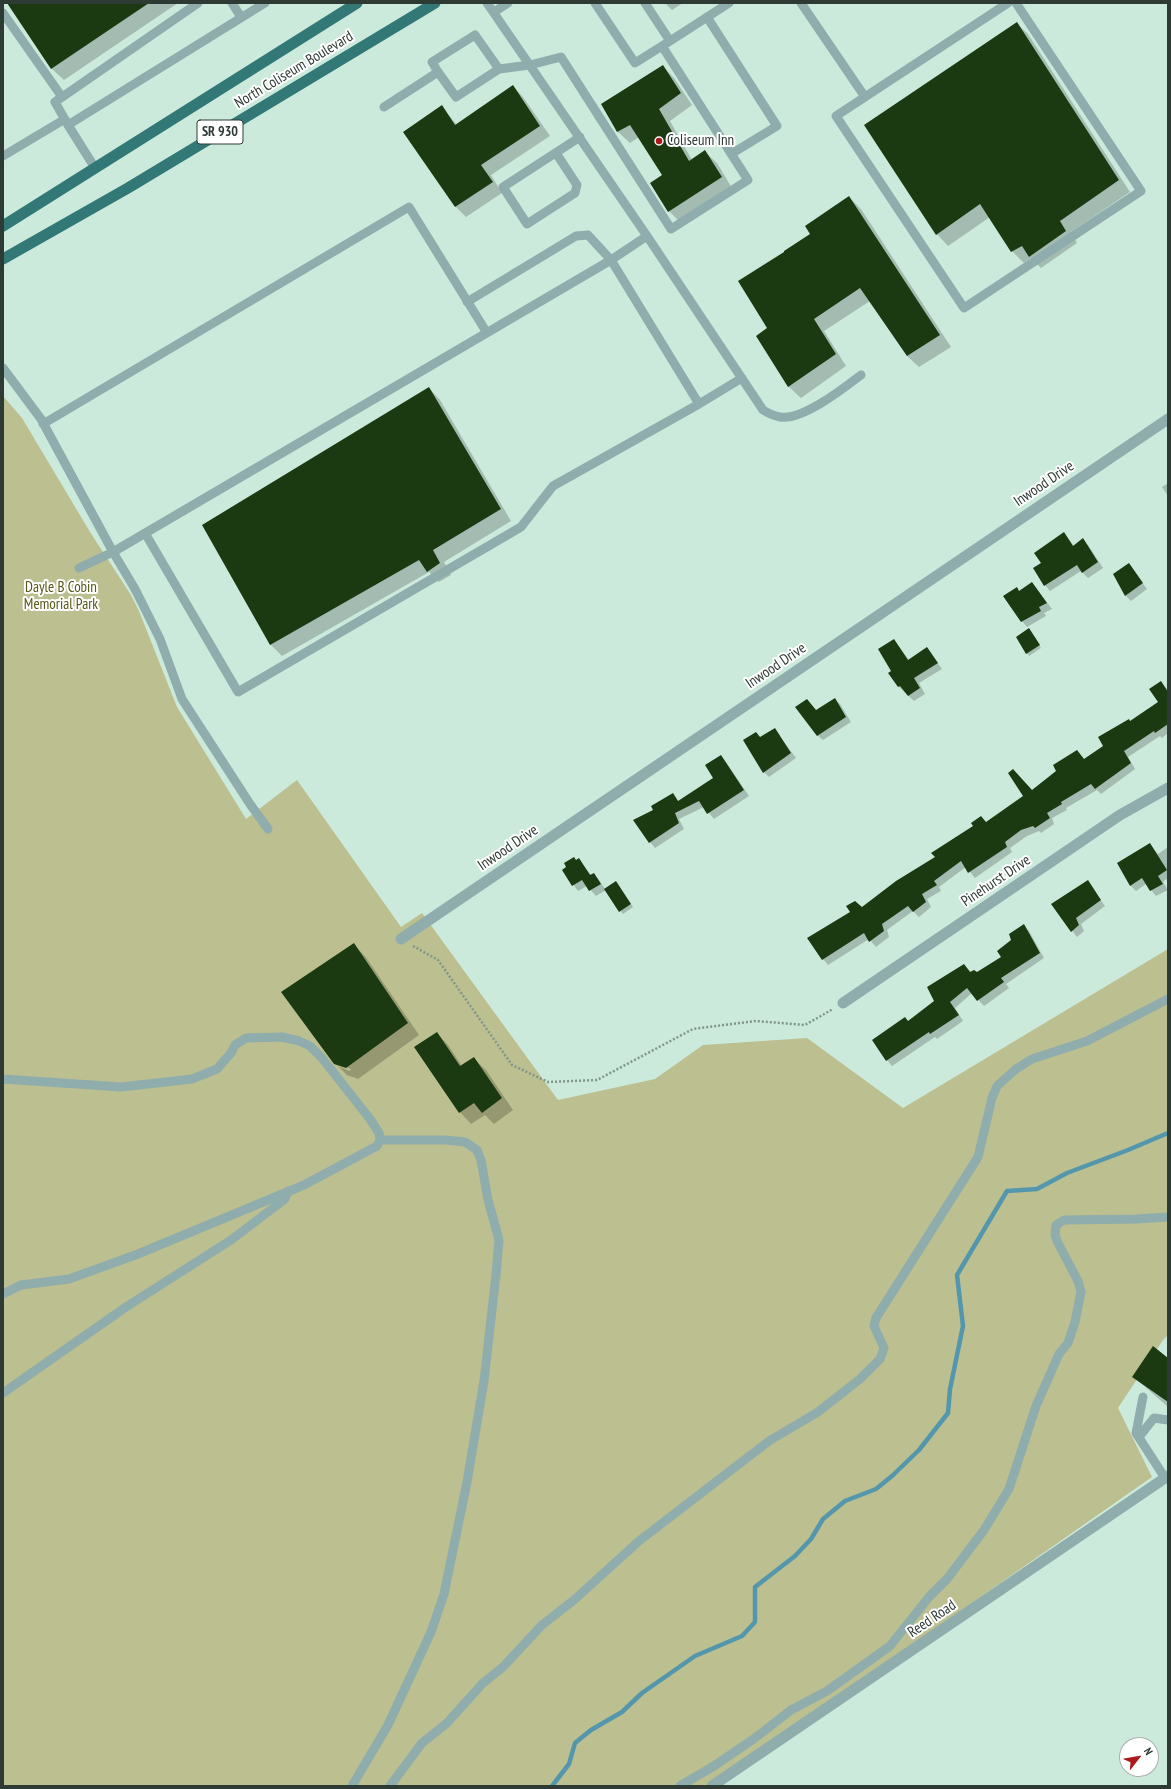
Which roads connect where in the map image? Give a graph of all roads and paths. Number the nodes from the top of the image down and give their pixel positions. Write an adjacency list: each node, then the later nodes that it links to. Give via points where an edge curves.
1 (198, 3): 24 (lane)
2 (232, 3): 16 (lane)
3 (265, 3): 16 (lane)
4 (357, 3): 31 (highway, North Coliseum Boulevard / SR 930)
5 (435, 3): 34 (highway, North Coliseum Boulevard / SR 930, via 128,188)
6 (487, 3): 14 (lane)
7 (508, 3): 14 (lane)
8 (595, 3): 19 (lane, via 635,63)
9 (645, 3): 18 (lane)
10 (729, 3): 17 (lane)
11 (801, 3): 23 (lane)
12 (1008, 3): 23 (lane)
13 (1016, 3): 23 (lane, via 1140,191 964,308 836,116)
14 (494, 12): 20 (lane)
15 (3, 13): 24 (lane)
16 (241, 17): 26 (lane)
17 (707, 17): 18 (lane); 29 (lane, via 777,126)
18 (670, 41): 19 (lane)
19 (662, 46): 29 (lane)
20 (530, 64): 21 (lane); 27 (lane); 29 (lane, via 561,57 671,229 748,180)
21 (499, 69): 22 (lane, via 456,97); 22 (lane, via 475,35 432,62)
22 (438, 72): 25 (lane)
23 (865, 97)
24 (62, 98): 26 (lane, via 55,102)
25 (384, 107)
26 (66, 122): 30 (lane); 31 (lane)
27 (580, 138): 28 (lane); 33 (lane)
28 (556, 153): 28 (lane, via 503,187 528,224 575,193 577,185)
29 (732, 154)
30 (3, 156)
31 (95, 168): 32 (highway, North Coliseum Boulevard / SR 930)
32 (3, 226)
33 (647, 236): 35 (lane); 40 (lane)
34 (3, 259)
35 (611, 260): 36 (lane, via 588,235 576,236); 37 (lane); 41 (lane)
36 (467, 302): 37 (lane); 43 (lane, via 409,207)
37 (487, 333): 44 (lane)
38 (3, 368): 43 (lane)
39 (861, 375): 40 (lane, via 802,413 781,417 763,410)
40 (742, 378): 41 (lane)
41 (699, 404): 44 (lane, via 553,486 521,527 238,692)
42 (1168, 418): 49 (street, Inwood Drive)
43 (43, 424): 45 (lane)
44 (145, 533): 45 (lane)
45 (113, 552): 46 (lane); 48 (lane, via 160,639 182,699)
46 (79, 568)
47 (1168, 788): 51 (street, Pinehurst Drive, via 1120,814)
48 (268, 828)
49 (401, 938): 51 (path, via 438,960 512,1064 548,1082 597,1080 693,1029 756,1021 805,1025)
50 (1168, 999): 63 (lane, via 1087,1041 1032,1059 1016,1068 997,1086 978,1157 876,1318 874,1326 884,1348 880,1359 860,1379 818,1412 769,1441 639,1540 574,1600 542,1625 447,1723 422,1743)
51 (843, 1003)
52 (3, 1079): 53 (lane, via 121,1087 192,1079 217,1069 235,1045 246,1038 282,1037 299,1040 310,1046 322,1058 370,1118 380,1133)
53 (380, 1140): 54 (lane, via 377,1146); 62 (lane, via 465,1142 476,1150 481,1160 498,1240 484,1381 444,1594 431,1632 388,1725)
54 (288, 1191): 56 (lane, via 173,1240 69,1279 21,1285); 57 (lane, via 285,1199 231,1240 126,1307)
55 (1168, 1217): 64 (lane, via 1064,1220 1056,1225 1058,1243 1081,1292 1075,1322 1068,1343 1059,1354 1036,1406 1010,1489 988,1524 947,1579 929,1597 890,1646 827,1691 791,1710 720,1762)
56 (3, 1294)
57 (3, 1393)
58 (1143, 1397): 60 (lane, via 1136,1433)
59 (1168, 1420): 60 (lane, via 1154,1418)
60 (1139, 1437): 61 (lane)
61 (1166, 1477): 65 (street, Reed Road)
62 (352, 1786)
63 (390, 1786)
64 (680, 1786)
65 (712, 1786)

